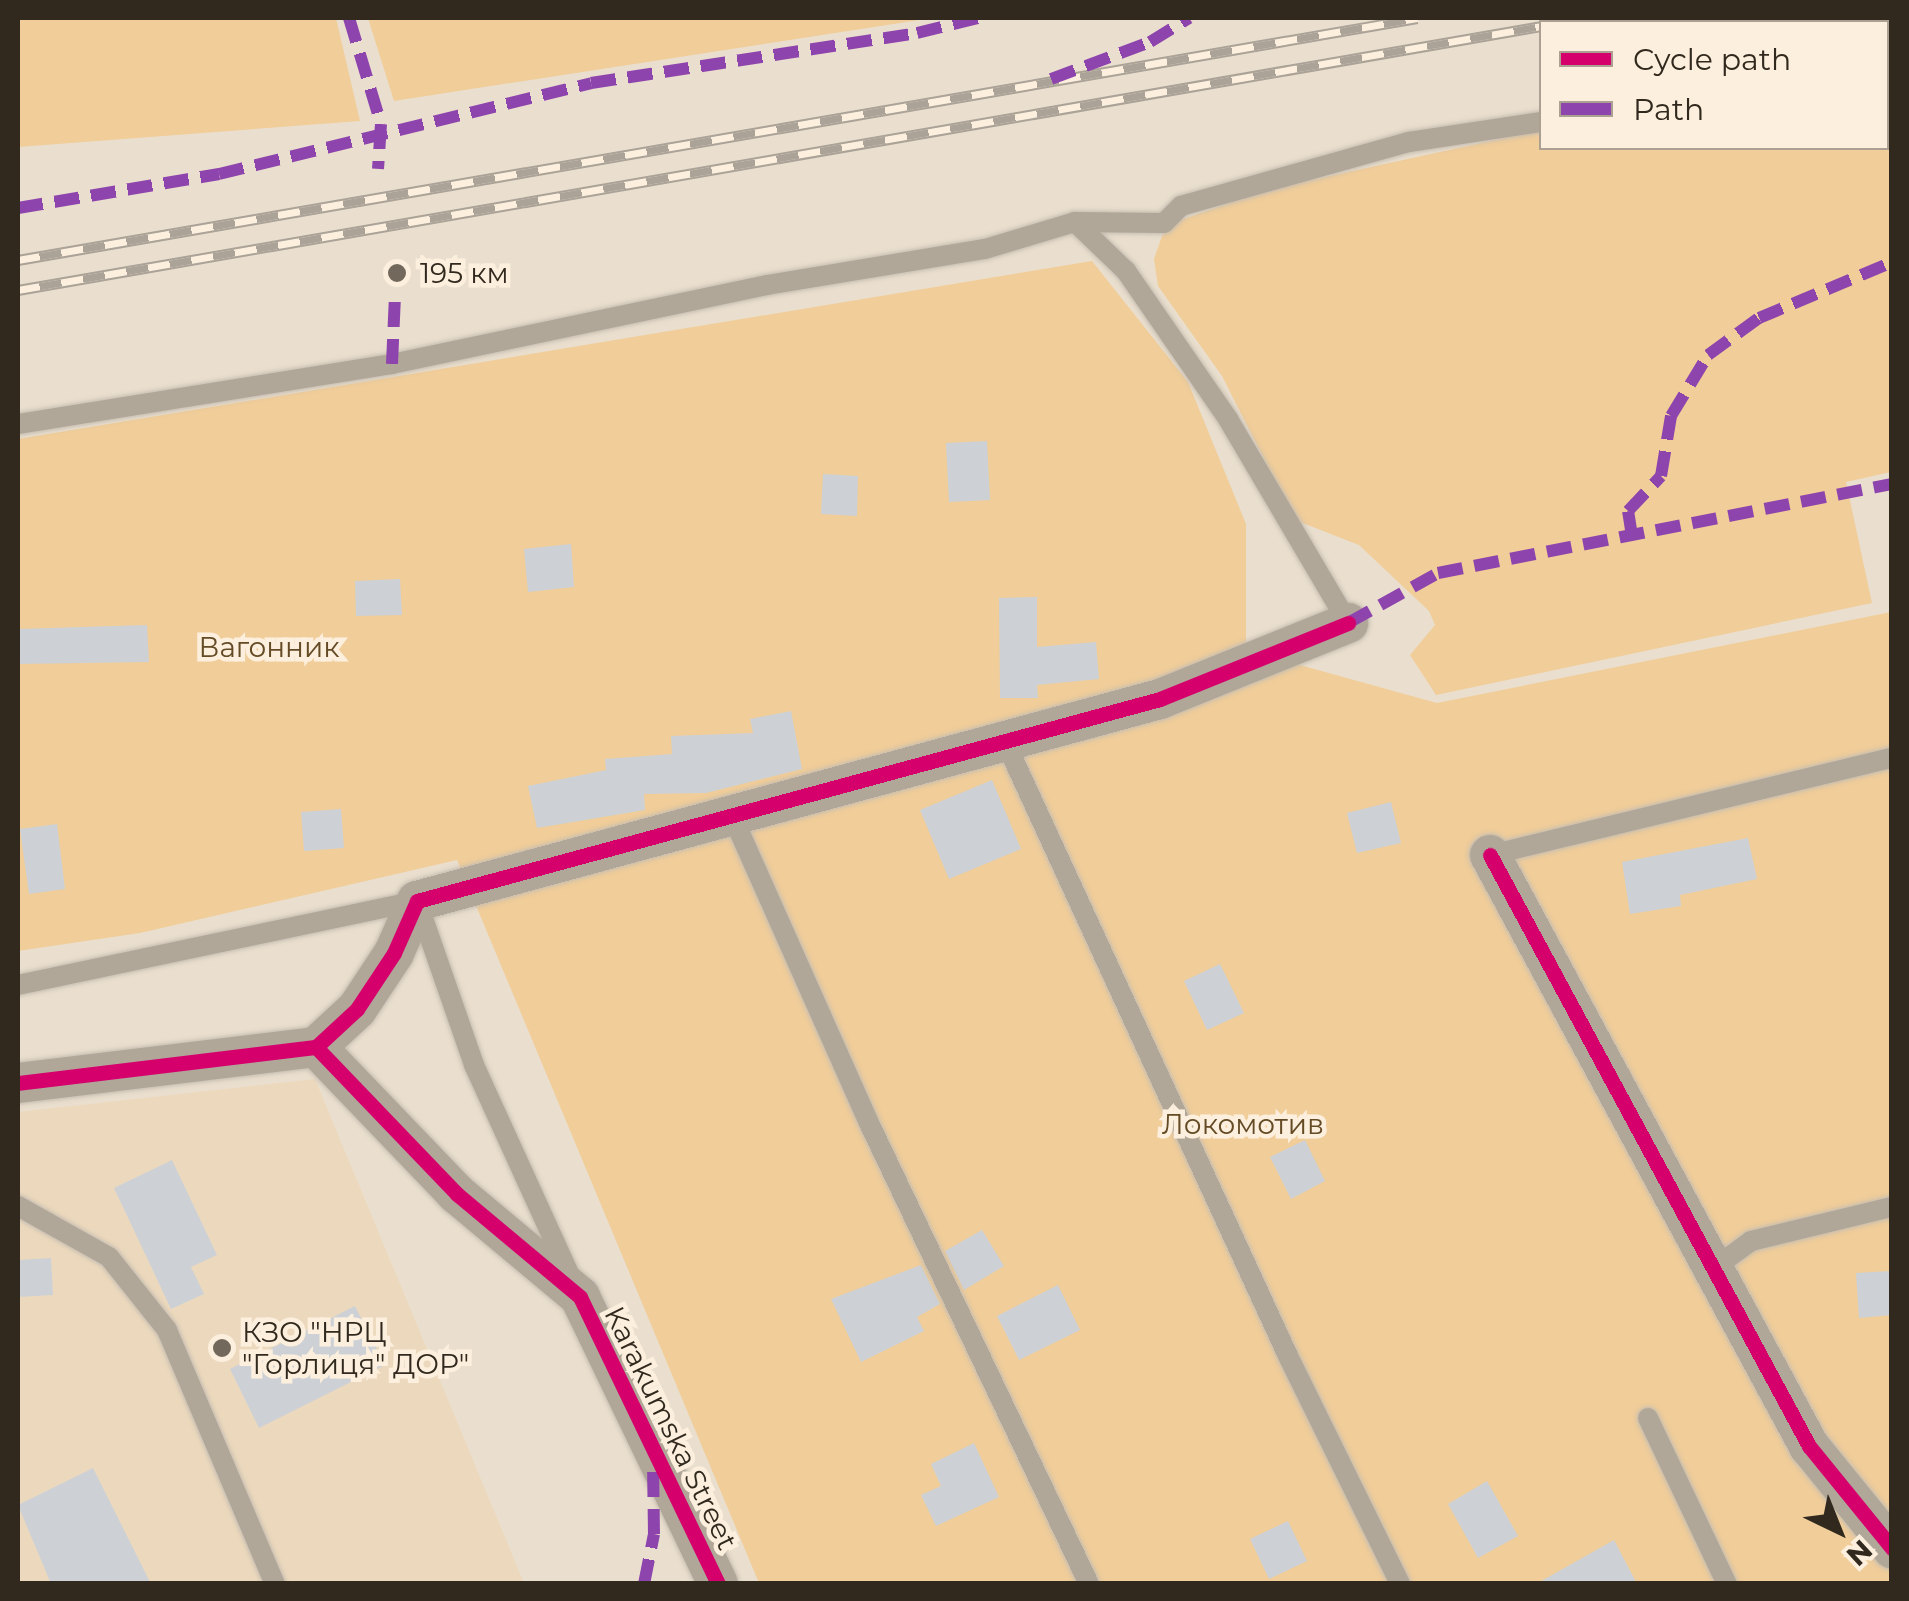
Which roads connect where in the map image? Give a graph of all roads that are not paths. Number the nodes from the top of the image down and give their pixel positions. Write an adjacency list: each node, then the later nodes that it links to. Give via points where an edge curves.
1 (1539, 122): 2 (lane, via 1409,142 1181,206 1164,223)
2 (1075, 222): 3 (lane, via 986,249 767,285 392,364); 4 (lane, via 1126,271 1228,419)
3 (18, 424)
4 (1348, 623): 5 (street, via 1160,699)
5 (1004, 738): 7 (street); 22 (lane)
6 (1892, 758): 8 (lane)
7 (731, 812): 9 (street); 21 (lane, via 869,1124)
8 (1490, 856): 15 (street)
9 (417, 901): 10 (lane); 11 (street, via 394,953 357,1009); 16 (lane, via 474,1065)
10 (18, 985)
11 (316, 1047): 12 (street); 16 (street, Karakumska Street, via 457,1194)
12 (18, 1083)
13 (18, 1206): 19 (lane, via 109,1257 166,1330)
14 (1892, 1207): 15 (lane, via 1751,1241 1725,1260)
15 (1716, 1282): 18 (street, via 1809,1446)
16 (580, 1297): 20 (street, Karakumska Street)
17 (1648, 1418): 23 (lane)
18 (1892, 1548)
19 (275, 1584)
20 (718, 1584)
21 (1089, 1584)
22 (1400, 1584)
23 (1728, 1584)

